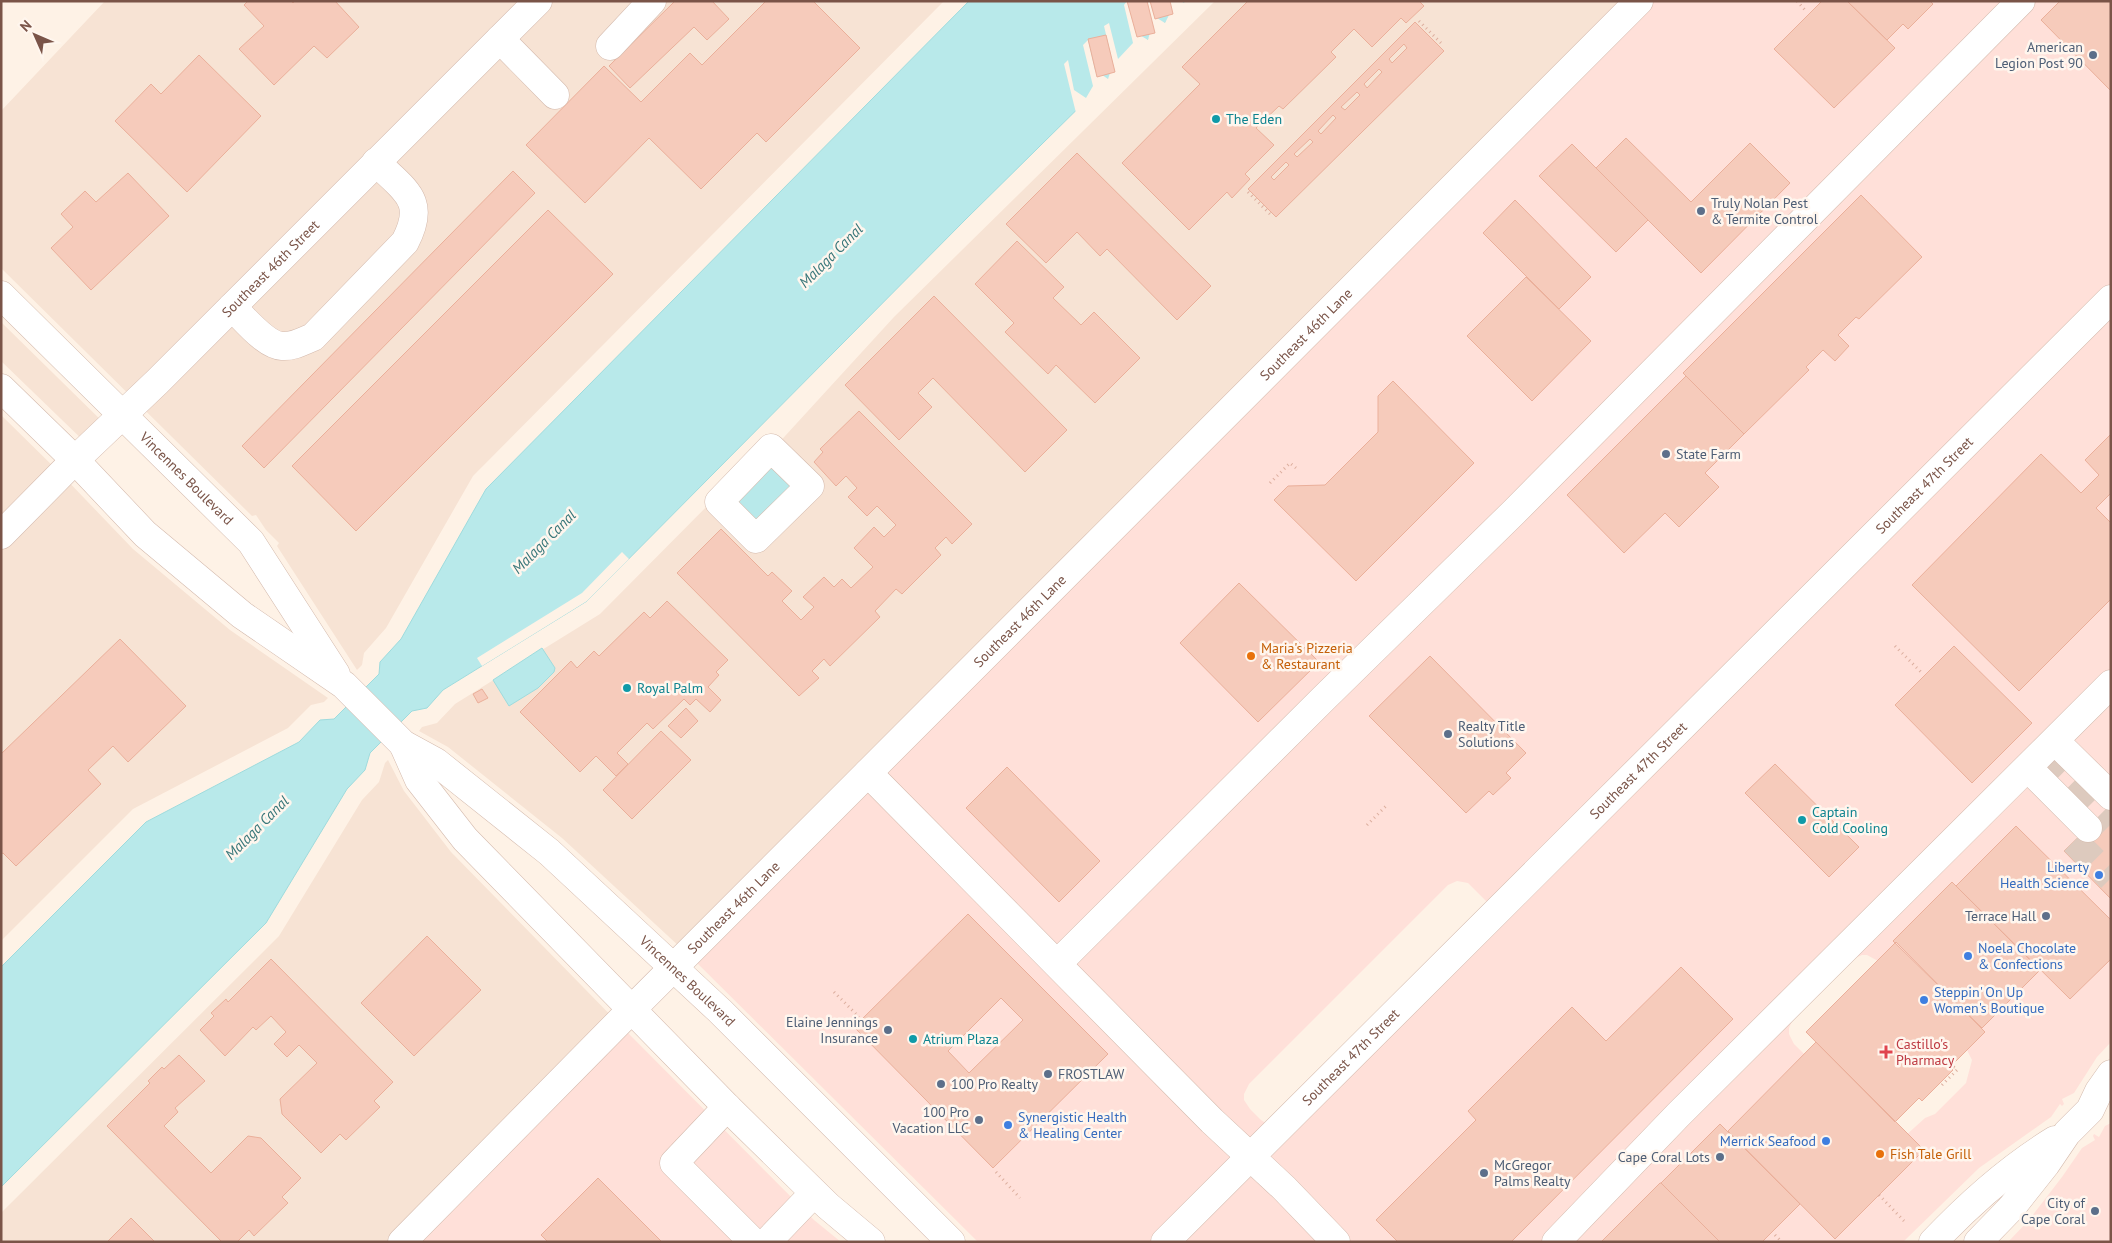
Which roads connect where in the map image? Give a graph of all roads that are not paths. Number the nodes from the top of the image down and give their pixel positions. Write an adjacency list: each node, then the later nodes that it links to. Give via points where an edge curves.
1 (538, 1): 5 (street, Southeast 46th Street)
2 (652, 1): 6 (street)
3 (1639, 1): 21 (street, Southeast 46th Lane)
4 (2021, 1): 25 (street, via 1514,512)
5 (500, 38): 7 (street); 8 (street, Southeast 46th Street)
6 (610, 46)
7 (555, 95)
8 (376, 162): 11 (street, Southeast 46th Street); 11 (street, via 410,195 415,209 413,226 405,242 313,336 296,345 281,346 267,341)
9 (1, 295): 13 (street, Vincennes Boulevard)
10 (2111, 299): 32 (street, Southeast 47th Street)
11 (232, 306): 13 (street, Southeast 46th Street)
12 (1, 388): 14 (street, Vincennes Boulevard)
13 (123, 414): 14 (street, Southeast 46th Street); 17 (street, Vincennes Boulevard, via 251,542)
14 (75, 460): 15 (street, Southeast 46th Street); 17 (street, Vincennes Boulevard, via 152,540 242,615)
15 (1, 535)
16 (2111, 684): 18 (street)
17 (344, 685): 19 (street, Vincennes Boulevard)
18 (2062, 734): 20 (street); 22 (street); 23 (street)
19 (403, 744): 26 (street, Vincennes Boulevard, via 436,762 522,829); 27 (street, Vincennes Boulevard, via 419,780 465,839)
20 (2111, 770)
21 (868, 772): 25 (street); 26 (street, Southeast 46th Lane)
22 (2021, 774): 24 (street); 41 (street, via 1678,1115)
23 (2111, 796)
24 (2081, 835)
25 (1058, 963): 32 (street)
26 (674, 968): 27 (street, Southeast 46th Lane); 38 (street, Vincennes Boulevard)
27 (632, 1010): 30 (street, Vincennes Boulevard); 34 (street, Southeast 46th Lane)
28 (2111, 1074): 29 (street, via 2099,1091)
29 (2100, 1105): 31 (street)
30 (727, 1107): 33 (street, Vincennes Boulevard); 35 (street, via 674,1163)
31 (2067, 1133): 42 (street, via 1992,1185); 43 (street, via 2012,1207)
32 (1250, 1157): 39 (street, Southeast 47th Street); 40 (street)
33 (814, 1193): 36 (street); 37 (street, Vincennes Boulevard)
34 (402, 1242)
35 (754, 1242)
36 (767, 1242)
37 (871, 1242)
38 (951, 1242)
39 (1165, 1242)
40 (1336, 1242)
41 (1556, 1242)
42 (1933, 1242)
43 (1978, 1242)

